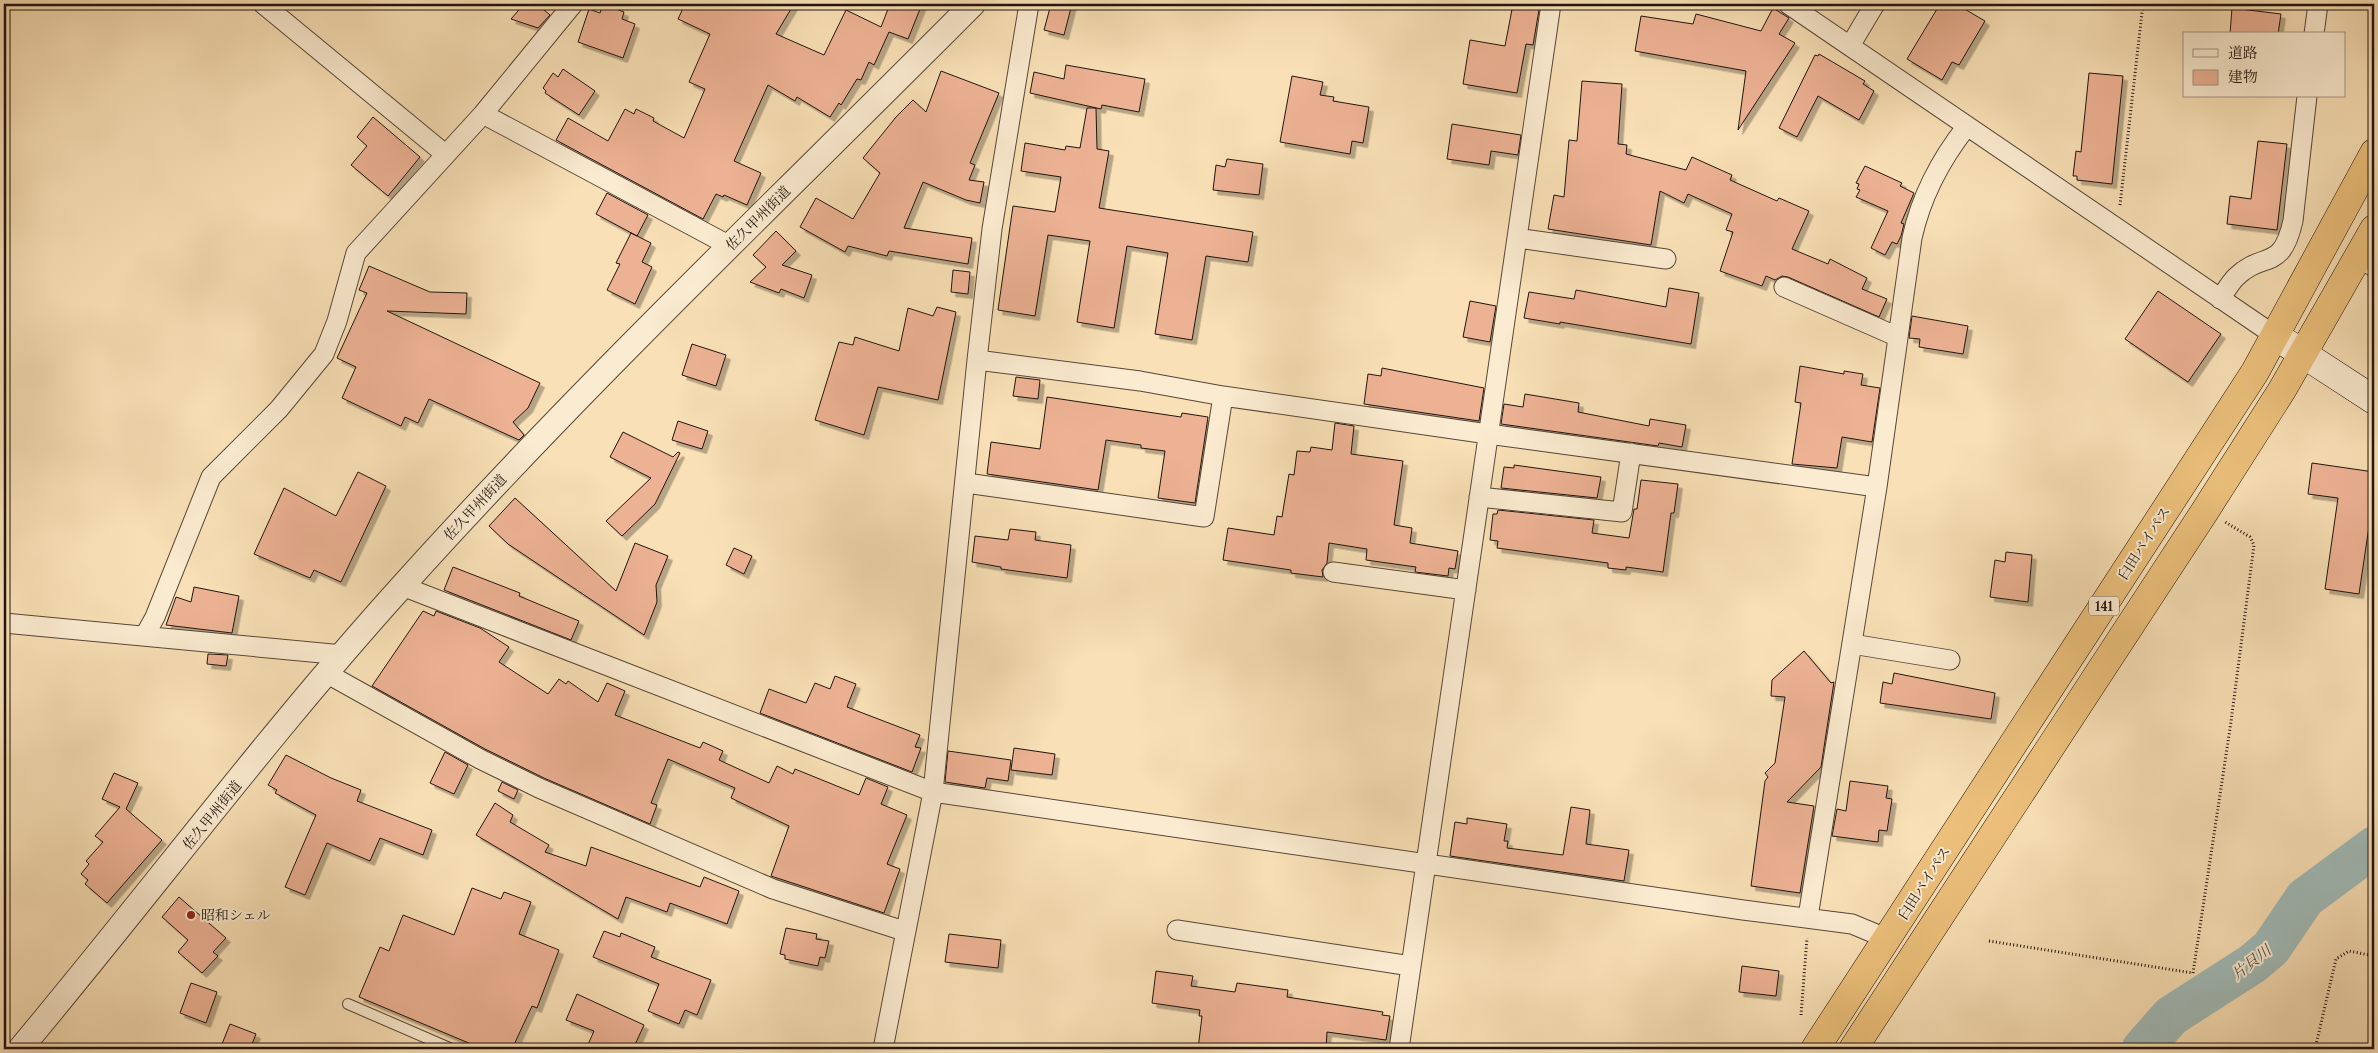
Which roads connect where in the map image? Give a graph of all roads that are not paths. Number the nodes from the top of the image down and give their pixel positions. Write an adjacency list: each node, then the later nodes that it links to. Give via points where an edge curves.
1 (263, 4): 15 (street)
2 (572, 4): 12 (street)
3 (973, 4): 18 (street, 佐久甲州街道)
4 (1028, 4): 26 (street, via 992,229)
5 (1551, 4): 17 (street)
6 (1788, 4): 10 (street)
7 (1875, 4): 10 (street)
8 (2318, 4): 9 (street)
9 (2314, 32)
10 (1850, 46): 13 (street)
11 (2307, 98): 22 (street, via 2289,239 2280,254 2236,277)
12 (483, 114): 15 (street); 18 (street)
13 (1967, 126): 22 (street); 24 (street, via 1950,147 1918,209)
14 (2374, 153): 23 (highway, 臼田バイパス / 141)
15 (445, 154): 38 (street, via 356,253 324,354 279,409 211,477)
16 (2374, 229): 20 (highway, 141)
17 (1517, 238): 19 (street); 29 (street)
18 (730, 246): 35 (street, 佐久甲州街道, via 496,484)
19 (1666, 259)
20 (2367, 262): 25 (highway, 141)
21 (1784, 287): 24 (street)
22 (2220, 299): 23 (street)
23 (2274, 335): 25 (main road); 48 (highway, 臼田バイパス / 141, via 2255,372)
24 (1898, 338): 32 (street)
25 (2303, 354): 28 (main road); 56 (highway, 141, via 2205,511)
26 (977, 360): 27 (street, via 1140,381); 31 (street)
27 (1224, 396): 29 (street); 31 (street, via 1204,517)
28 (2374, 400)
29 (1488, 434): 30 (street); 33 (street)
30 (1631, 453): 32 (street); 33 (street, via 1622,512)
31 (966, 483): 43 (street)
32 (1877, 487): 39 (street)
33 (1479, 497): 36 (street)
34 (1333, 572): 36 (street)
35 (402, 586): 40 (street, 佐久甲州街道); 43 (street)
36 (1466, 590): 44 (street)
37 (4, 623): 38 (street)
38 (145, 635): 40 (street)
39 (1852, 644): 41 (street); 45 (street)
40 (343, 655): 42 (street, 佐久甲州街道)
41 (1950, 660)
42 (326, 673): 47 (street, via 480,759 539,788 773,889); 51 (street, 佐久甲州街道)
43 (933, 792): 44 (street); 47 (street)
44 (1426, 863): 45 (street); 49 (street)
45 (1808, 917): 48 (street, via 1852,924)
46 (1176, 930): 49 (street)
47 (904, 931): 53 (street)
48 (1888, 939): 55 (highway, 臼田バイパス / 141)
49 (1411, 966): 54 (street)
50 (348, 1004): 52 (lane)
51 (20, 1049)
52 (452, 1049)
53 (883, 1049)
54 (1398, 1049)
55 (1815, 1049)
56 (1853, 1049)

